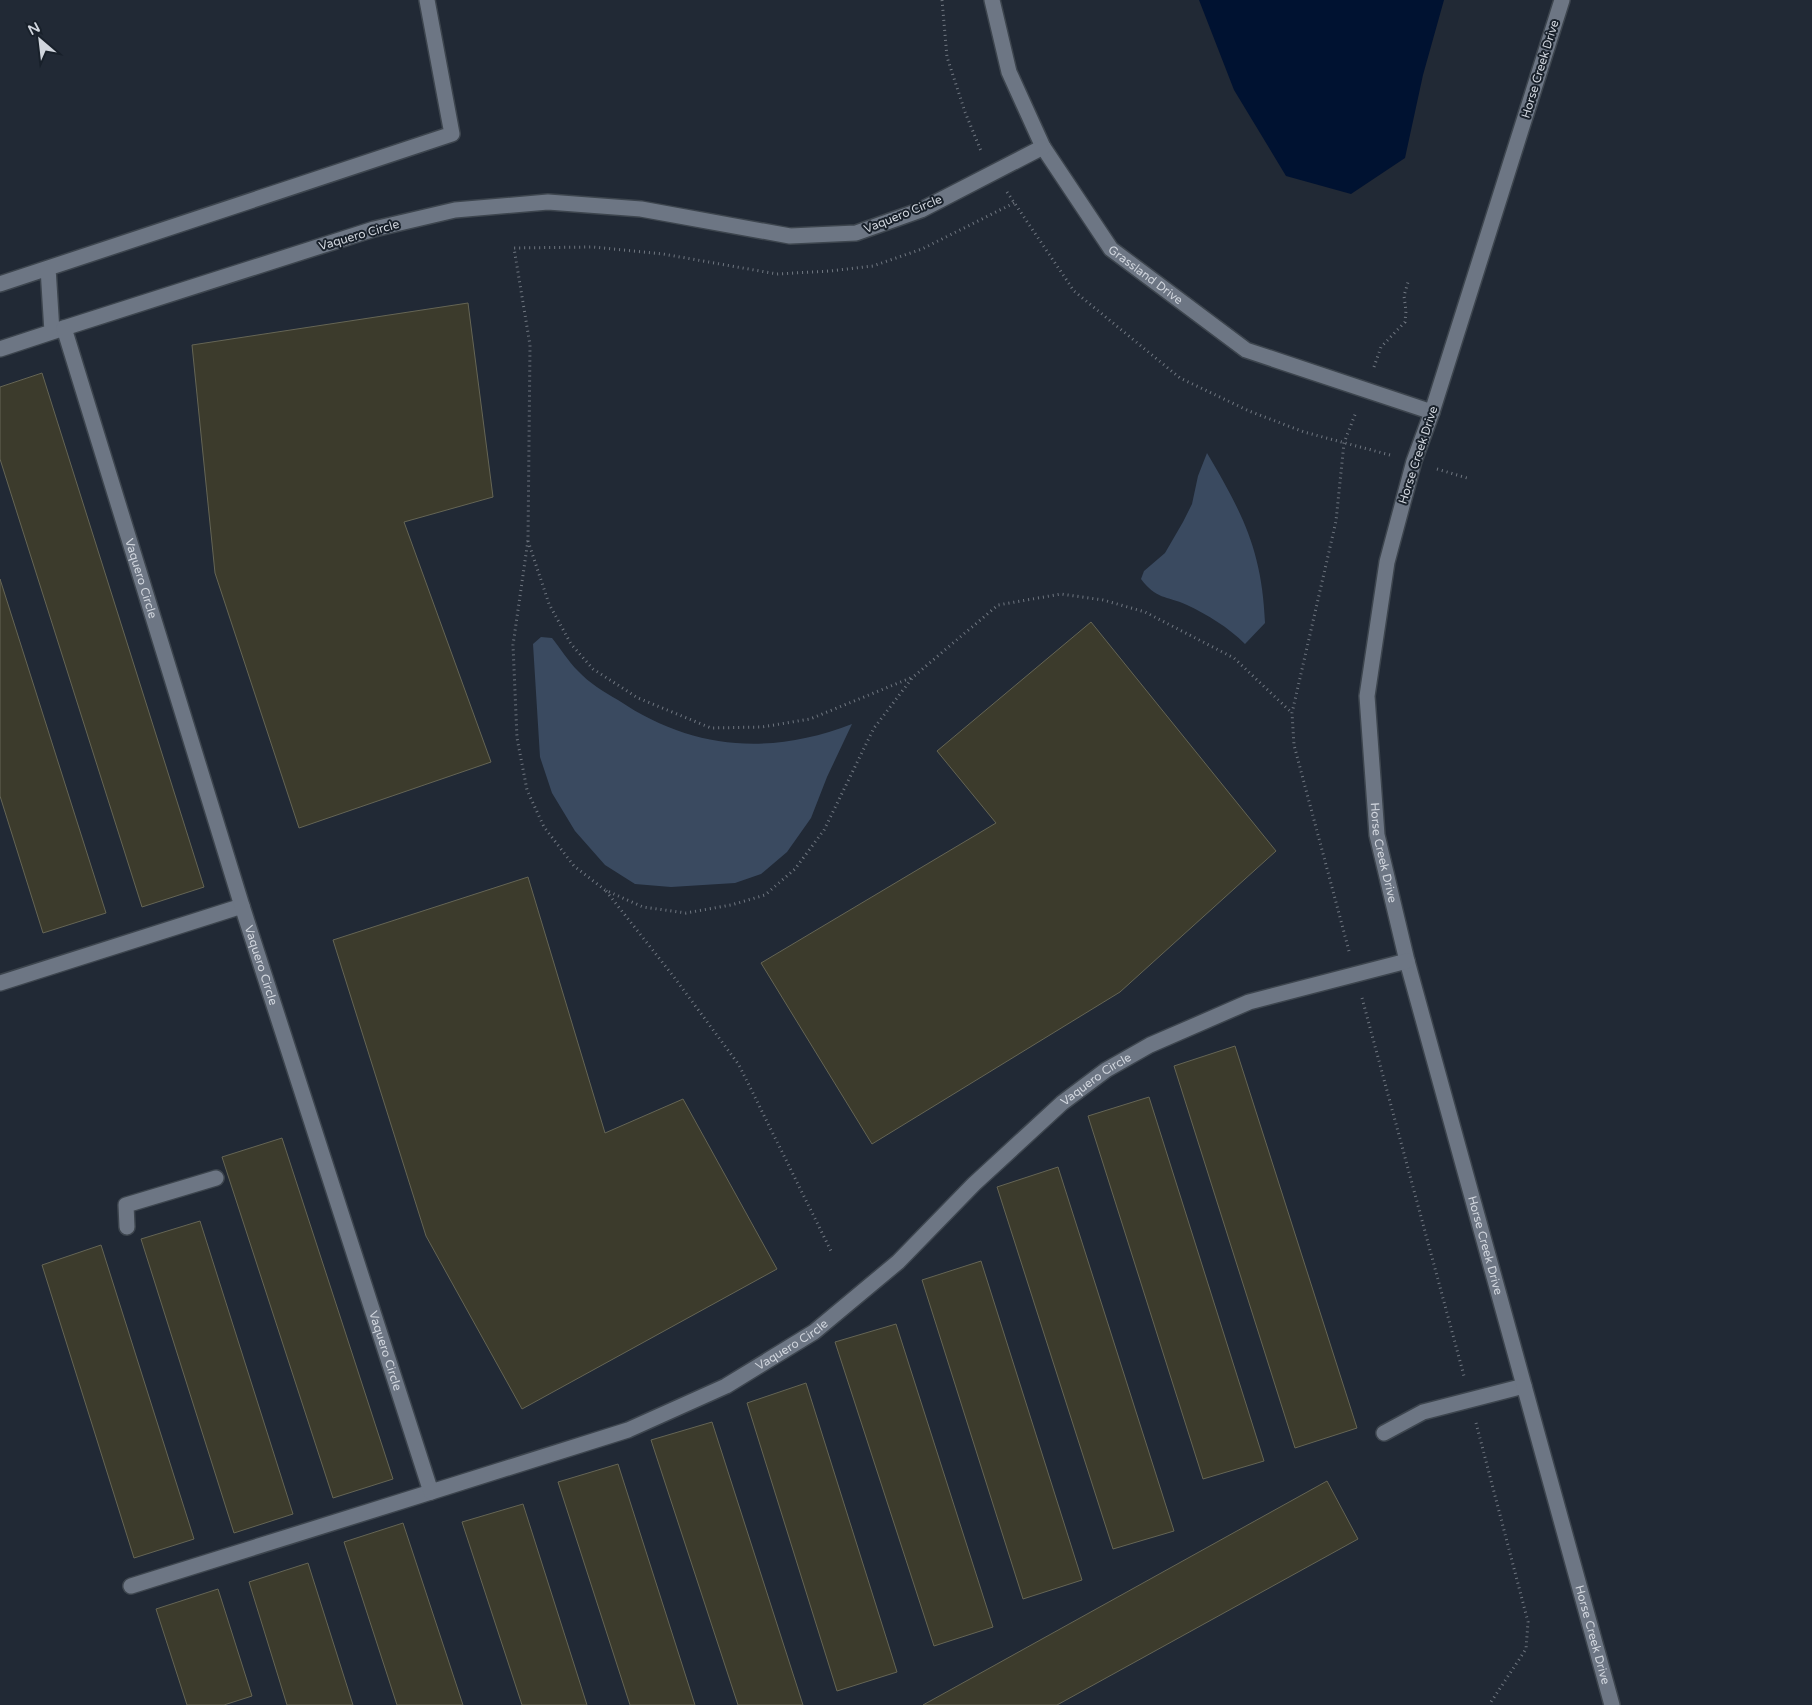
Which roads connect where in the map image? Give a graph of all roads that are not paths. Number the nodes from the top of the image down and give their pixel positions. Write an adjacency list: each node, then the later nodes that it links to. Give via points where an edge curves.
1 (427, 0): 5 (street, via 452,134)
2 (992, 0): 4 (street, Grassland Drive, via 1009,72)
3 (1562, 0): 9 (street, Horse Creek Drive)
4 (1043, 147): 7 (street, Vaquero Circle, via 921,210 856,233 790,236 641,209 548,202 455,210 374,229); 9 (street, Grassland Drive, via 1111,249 1246,350)
5 (48, 268): 6 (street); 7 (street)
6 (0, 284)
7 (58, 330): 8 (street); 10 (street, Vaquero Circle)
8 (0, 348)
9 (1432, 412): 11 (street, Horse Creek Drive, via 1414,462 1386,562 1367,696 1377,835)
10 (242, 906): 12 (street); 17 (street, Vaquero Circle)
11 (1407, 962): 15 (street, Horse Creek Drive); 17 (street, Vaquero Circle, via 1249,1002 1150,1045 1106,1070 1062,1104 967,1191 898,1262 814,1332 726,1386 628,1430)
12 (0, 983)
13 (216, 1178): 14 (street, via 126,1205)
14 (127, 1227)
15 (1524, 1386): 16 (street, via 1423,1412); 19 (street, Horse Creek Drive)
16 (1384, 1433)
17 (431, 1492): 18 (street)
18 (130, 1586)
19 (1612, 1705)

